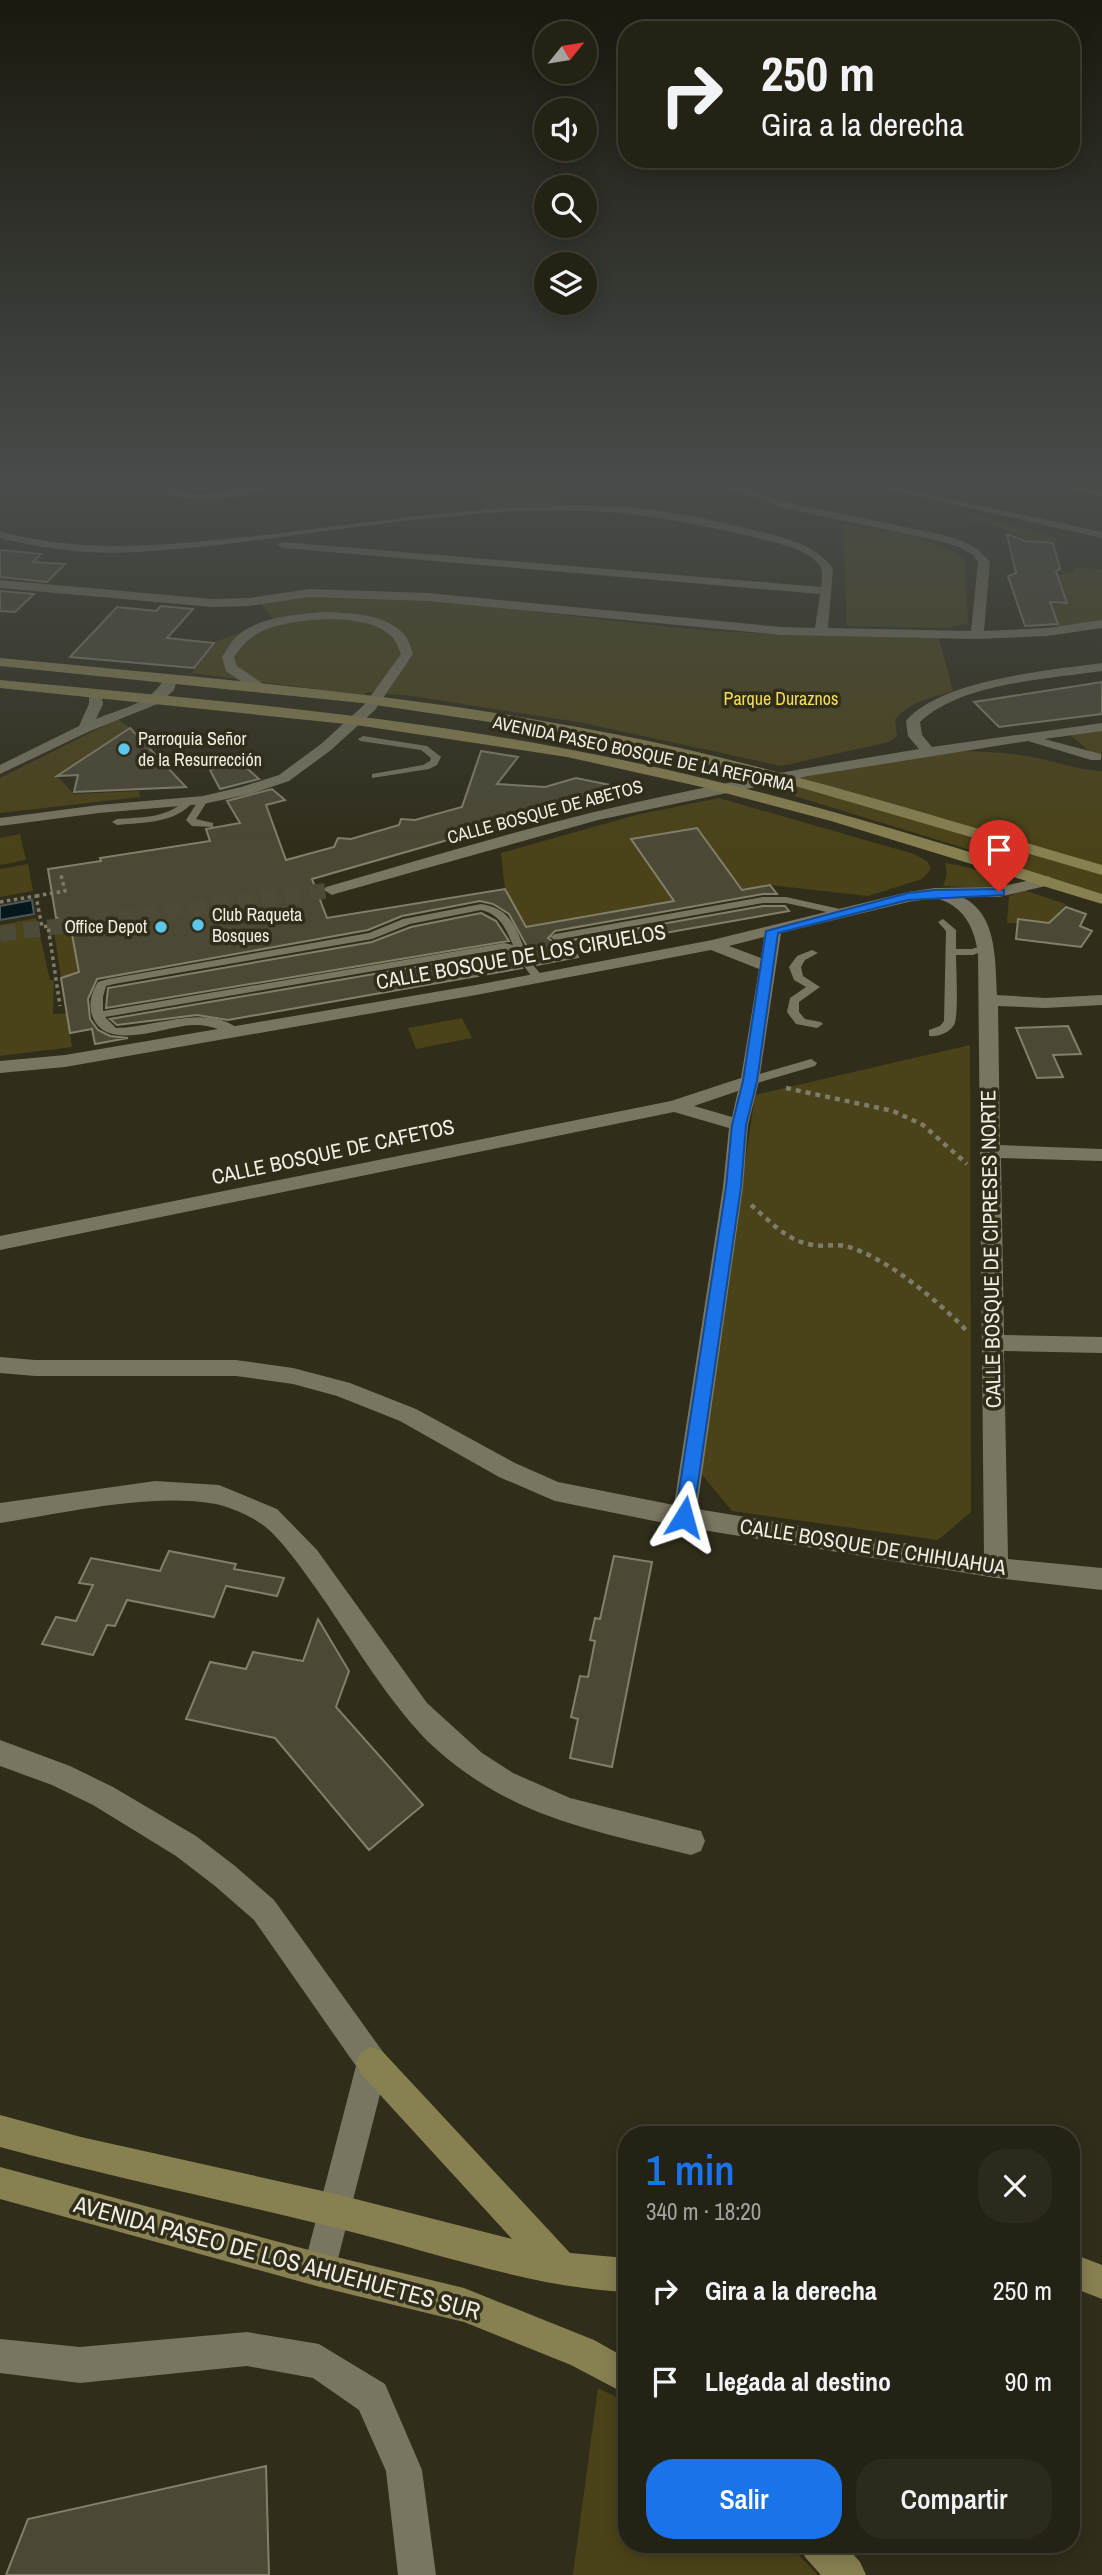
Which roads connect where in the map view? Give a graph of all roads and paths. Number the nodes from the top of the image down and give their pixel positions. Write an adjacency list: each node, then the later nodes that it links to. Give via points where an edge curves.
1 (525, 607): 5 (street)
2 (823, 607): 5 (street)
3 (980, 607): 6 (street)
4 (1102, 624): 6 (street)
5 (821, 632): 6 (street)
6 (977, 635)
7 (0, 662): 9 (main road, AVENIDA PASEO BOSQUE DE LA REFORMA)
8 (1102, 667): 19 (street, via 1013,680 936,703 913,721 915,736)
9 (170, 679): 11 (main road, AVENIDA PASEO BOSQUE DE LA REFORMA); 13 (street, via 169,687)
10 (0, 684): 12 (main road, AVENIDA PASEO BOSQUE DE LA REFORMA)
11 (260, 688): 23 (street, via 231,668 228,657 238,640 272,624 309,616 356,619 394,632 407,648 370,707 316,755 284,778); 27 (main road, AVENIDA PASEO BOSQUE DE LA REFORMA, via 581,731 746,767)
12 (94, 694): 13 (main road, AVENIDA PASEO BOSQUE DE LA REFORMA); 15 (street, via 96,704)
13 (155, 700): 15 (street); 29 (main road, AVENIDA PASEO BOSQUE DE LA REFORMA, via 435,730 569,754 872,826)
14 (1102, 727): 16 (street, CALLE BOSQUE DE ABETOS)
15 (85, 728): 21 (street)
16 (1067, 732): 17 (street, CALLE BOSQUE DE ABETOS); 20 (street)
17 (1023, 738): 19 (street, CALLE BOSQUE DE ABETOS); 20 (street)
18 (363, 739): 22 (lane, via 429,750 436,757 431,765)
19 (927, 750): 30 (street, CALLE BOSQUE DE ABETOS, via 632,807)
20 (1099, 757)
21 (0, 769)
22 (375, 776)
23 (196, 800): 24 (street); 25 (lane, via 169,815); 26 (lane, via 191,820)
24 (4, 821)
25 (117, 822)
26 (209, 825)
27 (1102, 870)
28 (61, 875): 31 (path)
29 (1048, 881): 32 (street, CALLE BOSQUE DE LOS CIRUELOS); 36 (main road, AVENIDA PASEO BOSQUE DE LA REFORMA)
30 (332, 890)
31 (62, 892): 34 (path); 35 (path)
32 (999, 892): 33 (street, CALLE BOSQUE DE LOS CIRUELOS); 42 (street, CALLE BOSQUE DE CIPRESES NORTE)
33 (935, 893): 38 (street, CALLE BOSQUE DE LOS CIRUELOS); 42 (street, via 969,907)
34 (36, 896): 37 (path); 51 (path, via 42,927 48,926)
35 (64, 897)
36 (1102, 899)
37 (0, 902)
38 (845, 913): 40 (street, CALLE BOSQUE DE LOS CIRUELOS); 41 (lane, via 786,900 763,900)
39 (943, 922): 44 (lane, via 951,930)
40 (773, 931): 43 (street, CALLE BOSQUE DE LOS CIRUELOS); 47 (street)
41 (555, 937)
42 (985, 940): 44 (lane, via 973,953); 49 (street, CALLE BOSQUE DE CIPRESES NORTE)
43 (712, 945): 47 (street); 48 (street, CALLE BOSQUE DE LOS CIRUELOS)
44 (952, 952): 55 (lane, via 950,1022)
45 (522, 953): 48 (lane); 52 (lane, via 497,947); 52 (lane, via 500,913 475,908 407,921 372,936 106,982 97,992)
46 (812, 953): 53 (lane, via 795,967 798,978 814,987 794,1000 791,1010 804,1024)
47 (767, 967): 58 (street)
48 (538, 978): 54 (street, CALLE BOSQUE DE LOS CIRUELOS)
49 (989, 1000): 50 (street); 61 (street, CALLE BOSQUE DE CIPRESES NORTE)
50 (1102, 1000)
51 (60, 1006)
52 (98, 1015): 54 (lane, via 114,1032 187,1022)
53 (817, 1024)
54 (235, 1031): 57 (street, CALLE BOSQUE DE LOS CIRUELOS, via 65,1061)
55 (933, 1033)
56 (811, 1063): 58 (lane)
57 (0, 1067)
58 (750, 1081): 59 (street, CALLE BOSQUE DE CAFETOS); 60 (street); 63 (path, via 893,1111 923,1125)
59 (674, 1106): 60 (street, CALLE BOSQUE DE CAFETOS); 65 (street, CALLE BOSQUE DE CAFETOS)
60 (739, 1125): 64 (street)
61 (989, 1151): 62 (street); 63 (street, CALLE BOSQUE DE CIPRESES NORTE)
62 (1102, 1155)
63 (990, 1182): 66 (street, CALLE BOSQUE DE CIPRESES NORTE)
64 (733, 1187): 66 (path, via 786,1236 817,1247 845,1246 862,1253 936,1299 969,1333); 70 (street)
65 (0, 1243)
66 (993, 1343): 67 (street); 71 (street, CALLE BOSQUE DE CIPRESES NORTE)
67 (1102, 1345)
68 (0, 1365): 70 (street, CALLE BOSQUE DE CHIHUAHUA, via 236,1368 293,1376 408,1415 555,1491)
69 (0, 1513): 74 (street, via 155,1491 219,1495 269,1516 308,1557 418,1712 472,1762 514,1788 567,1811)
70 (684, 1517): 71 (street, CALLE BOSQUE DE CHIHUAHUA)
71 (996, 1567): 72 (street, CALLE BOSQUE DE CHIHUAHUA)
72 (1100, 1581)
73 (0, 1753): 75 (street, via 103,1796 186,1846 225,1876 264,1910)
74 (691, 1841)
75 (372, 2063): 78 (street); 79 (main road)
76 (0, 2131): 78 (main road)
77 (0, 2183): 80 (main road, AVENIDA PASEO DE LOS AHUEHUETES SUR)
78 (336, 2211): 79 (main road); 80 (street)
79 (562, 2269): 81 (main road)
80 (320, 2270): 85 (main road, AVENIDA PASEO DE LOS AHUEHUETES SUR, via 464,2305 582,2352)
81 (618, 2273)
82 (1080, 2273): 83 (main road)
83 (1102, 2282)
84 (0, 2356): 87 (street, via 80,2365 247,2349 320,2362 372,2397 404,2470)
85 (618, 2372)
86 (826, 2553): 88 (main road)
87 (417, 2575)
88 (847, 2575)

